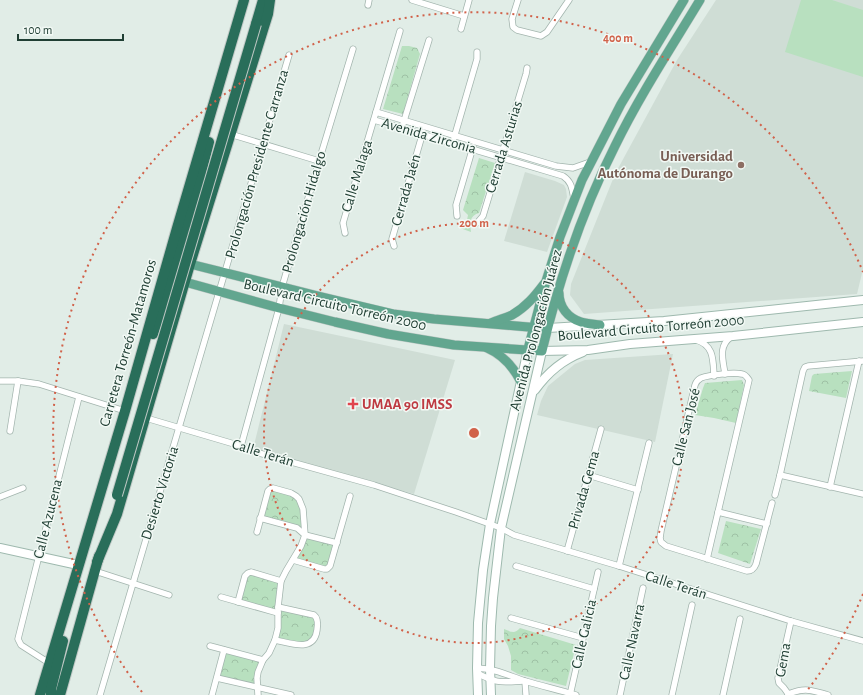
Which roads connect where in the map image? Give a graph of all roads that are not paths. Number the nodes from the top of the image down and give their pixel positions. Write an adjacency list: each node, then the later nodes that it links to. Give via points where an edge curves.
1 (244, 0): 19 (highway, Carretera Torreón-Matamoros)
2 (263, 0): 109 (highway, bridge)
3 (270, 0): 26 (highway, via 268,14)
4 (469, 0): 10 (street)
5 (518, 0): 6 (street, via 512,20 513,27 537,36 547,32)
6 (569, 0)
7 (684, 0): 11 (main road, Avenida Prolongación Juárez)
8 (700, 0): 12 (main road, Avenida Prolongación Juárez)
9 (416, 1): 10 (street)
10 (464, 16): 13 (street)
11 (672, 21): 12 (main road); 36 (main road, Avenida Prolongación Juárez, via 621,104)
12 (683, 28): 51 (main road, Avenida Prolongación Juárez, via 645,89 615,146 572,245)
13 (461, 29)
14 (400, 31): 21 (street)
15 (429, 40): 23 (street)
16 (353, 49): 35 (street, Prolongación Hidalgo)
17 (477, 52): 28 (street)
18 (289, 55): 31 (street, Prolongación Presidente Carranza)
19 (226, 60): 40 (highway, via 221,93); 77 (highway, Carretera Torreón-Matamoros)
20 (527, 68): 33 (street, Cerrada Asturias)
21 (376, 112): 22 (street, Avenida Zirconia); 23 (street, Avenida Zirconia)
22 (374, 120): 25 (street, Avenida Zirconia); 41 (street, Calle Malaga, via 343,223)
23 (404, 121): 24 (street, Avenida Zirconia); 25 (street)
24 (424, 127): 27 (street, Cerrada Jaén); 28 (street, Avenida Zirconia)
25 (402, 128): 27 (street, Avenida Zirconia)
26 (230, 134): 31 (street); 42 (highway)
27 (422, 134): 30 (street, Avenida Zirconia); 43 (street, Cerrada Jaén, via 392,239)
28 (454, 136): 29 (street, Avenida Zirconia); 30 (street)
29 (474, 142): 32 (street); 33 (street, Avenida Zirconia)
30 (452, 143): 32 (street, Avenida Zirconia)
31 (263, 144): 35 (street); 47 (street, Prolongación Presidente Carranza)
32 (472, 149): 34 (street, Avenida Zirconia); 38 (street, via 456,205)
33 (503, 151): 34 (street, Cerrada Asturias); 36 (street, Avenida Zirconia, via 566,168)
34 (501, 157): 37 (street, Avenida Zirconia, via 564,176 570,182); 39 (street, Cerrada Asturias, via 484,216)
35 (319, 161): 52 (street, Prolongación Hidalgo)
36 (590, 162): 37 (main road, Avenida Prolongación Juárez)
37 (574, 200): 49 (main road, Avenida Prolongación Juárez)
38 (456, 216)
39 (477, 223)
40 (185, 230): 42 (highway, via 190,238); 44 (highway)
41 (345, 233)
42 (198, 238): 45 (highway)
43 (394, 246)
44 (177, 257): 46 (highway); 48 (highway)
45 (190, 264): 46 (highway); 47 (main road, Boulevard Circuito Torreón 2000); 50 (highway)
46 (179, 271): 48 (highway); 50 (highway)
47 (225, 273): 52 (main road, Boulevard Circuito Torreón 2000); 53 (street, Prolongación Presidente Carranza)
48 (170, 280): 54 (highway)
49 (546, 281): 59 (main road, via 521,309); 61 (main road, Avenida Prolongación Juárez)
50 (185, 282): 53 (main road, Boulevard Circuito Torreón 2000); 56 (highway)
51 (559, 286): 60 (main road, via 560,302 570,317); 62 (main road, Avenida Prolongación Juárez)
52 (282, 287): 57 (street, Prolongación Hidalgo); 59 (main road, Boulevard Circuito Torreón 2000, via 393,314)
53 (219, 292): 57 (main road, Boulevard Circuito Torreón 2000); 79 (street, Desierto Victoria)
54 (165, 300): 56 (highway, via 173,296); 77 (highway)
55 (863, 300): 60 (street, Boulevard Circuito Torreón 2000, via 664,321)
56 (180, 301): 78 (highway)
57 (279, 308): 65 (main road, Boulevard Circuito Torreón 2000, via 388,334 454,345); 83 (street, Prolongación Hidalgo)
58 (863, 322): 63 (street, Boulevard Circuito Torreón 2000)
59 (488, 324): 61 (main road, Boulevard Circuito Torreón 2000)
60 (600, 325): 62 (street, Boulevard Circuito Torreón 2000)
61 (534, 328): 62 (main road, Boulevard Circuito Torreón 2000); 66 (main road, Avenida Prolongación Juárez)
62 (548, 328): 68 (main road, Avenida Prolongación Juárez)
63 (733, 336): 64 (street, Boulevard Circuito Torreón 2000); 70 (street, via 723,345)
64 (694, 339): 67 (street, Boulevard Circuito Torreón 2000); 71 (street, via 701,341 711,352)
65 (482, 346): 66 (main road, Boulevard Circuito Torreón 2000); 74 (main road, via 497,353 507,362)
66 (528, 350): 68 (main road, Boulevard Circuito Torreón 2000); 74 (street, Avenida Prolongación Juárez)
67 (588, 350): 68 (street, Boulevard Circuito Torreón 2000); 75 (street, via 556,366)
68 (542, 351): 75 (street, Avenida Prolongación Juárez)
69 (861, 361): 85 (street, via 805,368); 86 (street)
70 (725, 374): 71 (street, Calle San José); 94 (street, Calle San José, via 742,374 749,380)
71 (714, 376): 105 (street, Calle San José, via 700,378 696,382 660,538 666,546)
72 (0, 381): 73 (street)
73 (18, 381): 76 (street, via 39,384); 81 (street)
74 (521, 382): 96 (street, Avenida Prolongación Juárez)
75 (533, 392): 98 (street, Avenida Prolongación Juárez)
76 (79, 397): 77 (street); 104 (street, Calle Azucena)
77 (126, 406): 110 (highway, Carretera Torreón-Matamoros)
78 (146, 418): 79 (street, Calle Terán); 109 (highway, via 118,514)
79 (179, 428): 83 (street, Calle Terán); 113 (street, Desierto Victoria)
80 (601, 429): 84 (street, Privada Gema)
81 (10, 431)
82 (649, 443): 88 (street)
83 (241, 446): 96 (street, Calle Terán)
84 (588, 475): 88 (street); 103 (street, Privada Gema)
85 (780, 475): 86 (street); 90 (street)
86 (830, 487): 89 (street)
87 (23, 488): 92 (street)
88 (638, 490): 108 (street)
89 (863, 494)
90 (775, 495)
91 (350, 496): 101 (street)
92 (0, 497)
93 (772, 504): 97 (street)
94 (718, 512): 97 (street); 105 (street, Calle San José)
95 (260, 518): 99 (street); 100 (street, via 297,528); 100 (street, via 271,488 291,493 299,499 303,509)
96 (490, 524): 98 (street, Calle Terán); 132 (street, Avenida Prolongación Juárez, via 483,570)
97 (767, 524): 105 (street, Calle San José, via 753,570 747,571)
98 (501, 528): 103 (street, Calle Terán, via 514,535); 131 (street, Avenida Prolongación Juárez, via 493,598)
99 (257, 532)
100 (305, 535): 101 (street); 106 (street)
101 (337, 543): 106 (street, via 329,568 324,569)
102 (0, 548): 104 (street)
103 (567, 551): 108 (street, Calle Terán)
104 (39, 557): 110 (street); 130 (street, Calle Azucena, via 18,641)
105 (707, 559)
106 (294, 560): 112 (street)
107 (516, 566): 115 (street)
108 (619, 566): 123 (street, Calle Terán)
109 (96, 567): 113 (street); 141 (highway)
110 (77, 569): 130 (highway, Carretera Torreón-Matamoros); 140 (highway, via 74,594)
111 (598, 572): 115 (street, Calle Galicia)
112 (281, 581): 118 (street, via 248,573); 120 (street)
113 (133, 583): 116 (street); 142 (street, Desierto Victoria)
114 (644, 588): 149 (street, Calle Navarra)
115 (594, 589): 124 (street, Calle Galicia)
116 (170, 594)
117 (221, 597): 118 (street)
118 (238, 602): 120 (street)
119 (692, 606): 150 (street)
120 (278, 610): 125 (street); 125 (street, via 314,614 318,627 314,639 305,646)
121 (511, 618): 124 (street)
122 (740, 619): 151 (street)
123 (791, 622): 126 (street, Calle Terán); 138 (street, Gema, via 778,678 779,683)
124 (583, 638): 137 (street, Calle Galicia)
125 (275, 640): 129 (street)
126 (863, 641)
127 (210, 646): 128 (street)
128 (224, 652): 129 (street); 133 (street)
129 (263, 660): 136 (street, via 258,672)
130 (49, 663): 139 (highway, Carretera Torreón-Matamoros)
131 (490, 669): 132 (street); 134 (street, Avenida Prolongación Juárez); 135 (street)
132 (477, 671): 134 (street); 146 (street, Avenida Prolongación Juárez)
133 (216, 678): 136 (street); 143 (street)
134 (490, 680): 135 (street); 147 (street, Avenida Prolongación Juárez)
135 (525, 681): 137 (street); 148 (street)
136 (258, 688): 144 (street); 145 (street)
137 (572, 694)
138 (789, 694): 152 (street, via 808,690)
139 (40, 695)
140 (51, 695)
141 (60, 695)
142 (100, 695)
143 (212, 695)
144 (258, 695)
145 (291, 695)
146 (478, 695)
147 (491, 695)
148 (526, 695)
149 (620, 695)
150 (672, 695)
151 (723, 695)
152 (828, 695)

